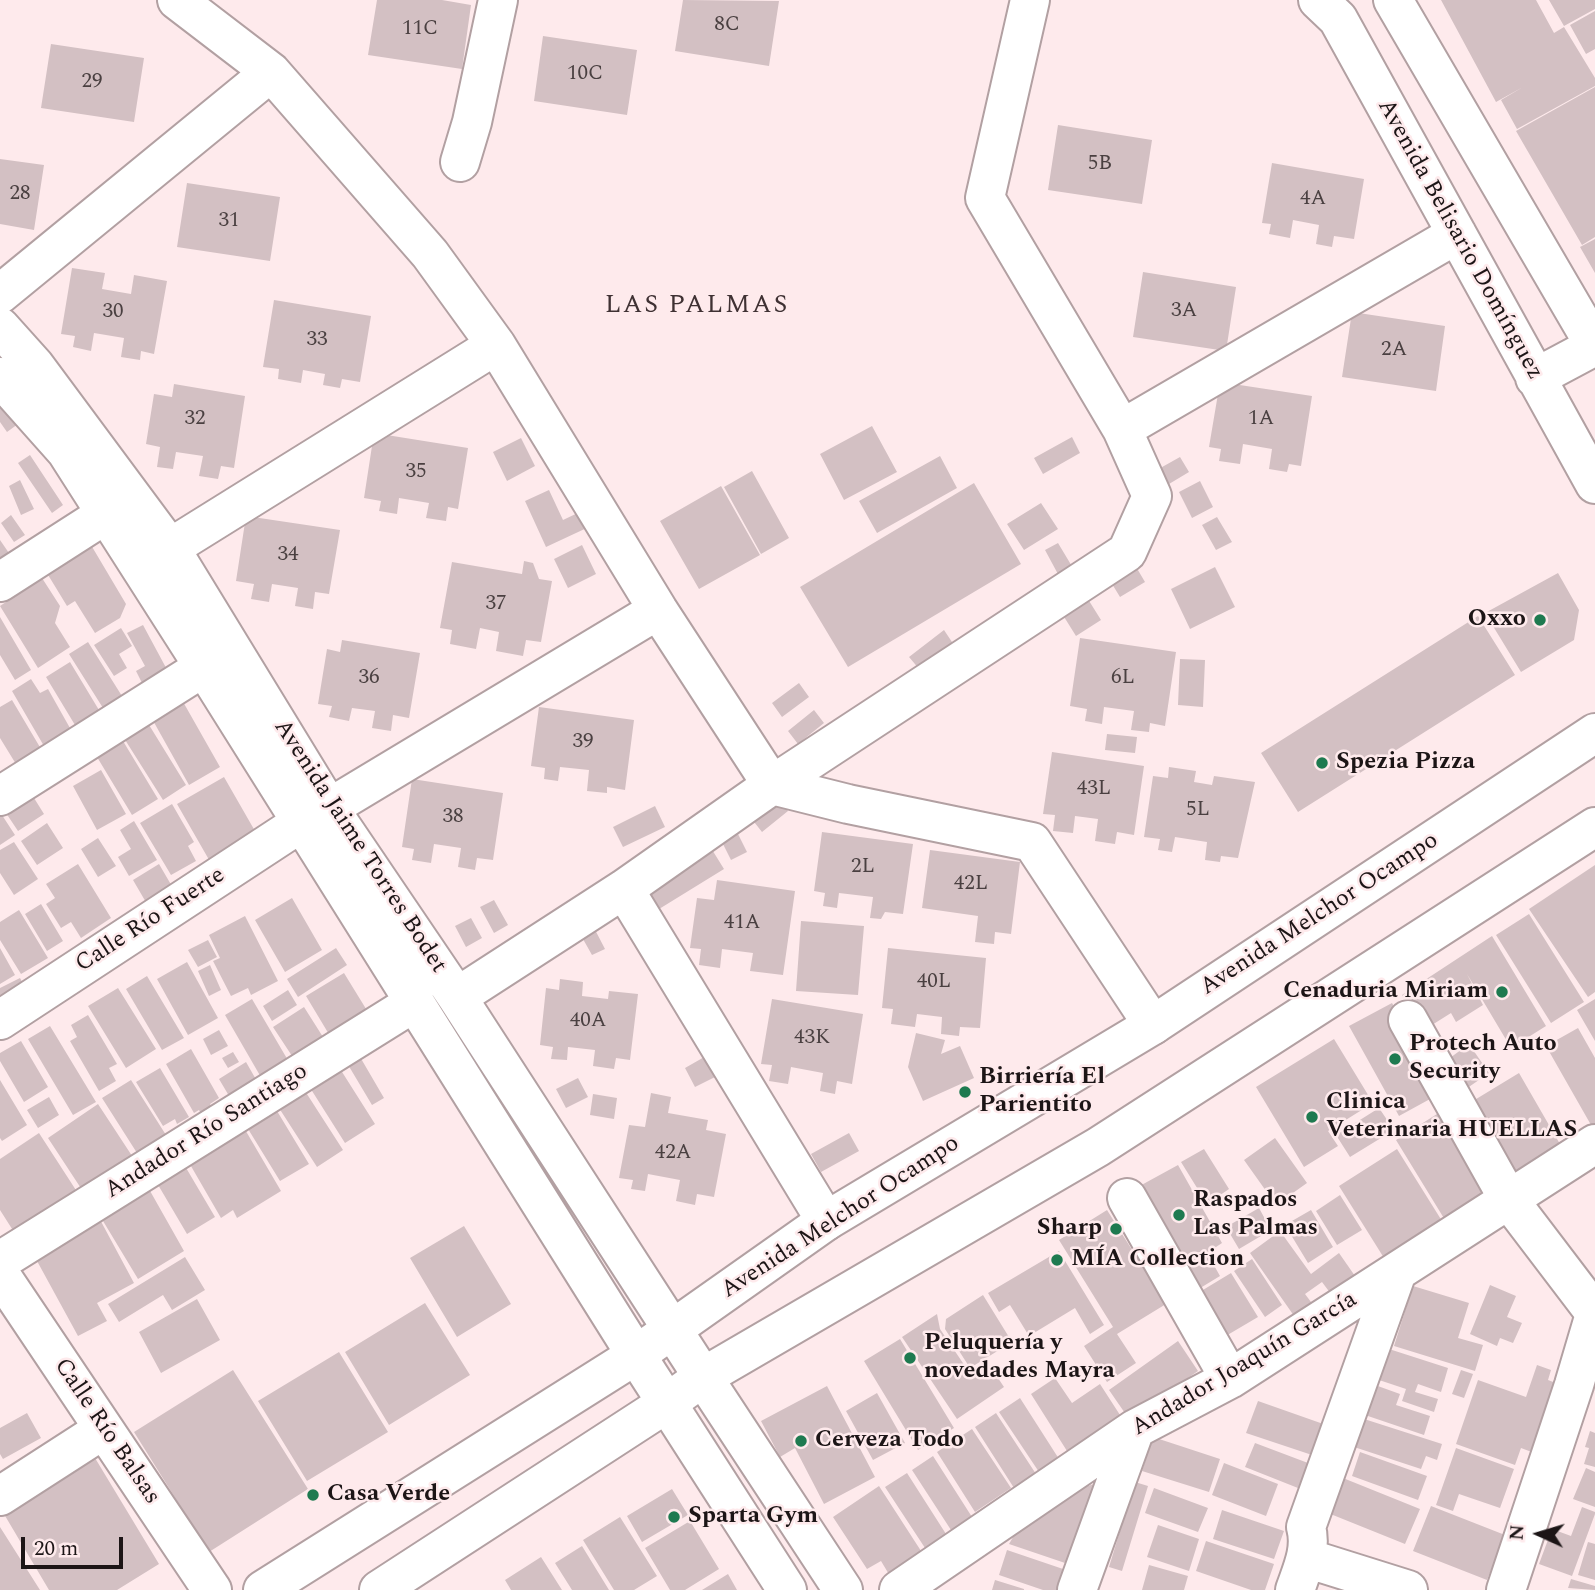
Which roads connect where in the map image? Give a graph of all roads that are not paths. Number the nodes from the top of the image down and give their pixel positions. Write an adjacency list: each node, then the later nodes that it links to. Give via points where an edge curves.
1 (177, 0): 6 (street)
2 (498, 0): 7 (street)
3 (1030, 0): 15 (street, via 985,198)
4 (1318, 0): 8 (street, Avenida Belisario Domínguez, via 1338,19)
5 (1393, 0): 12 (street)
6 (271, 72): 9 (street); 11 (street, via 430,254)
7 (460, 162)
8 (1457, 234): 14 (street, Avenida Belisario Domínguez); 15 (street)
9 (0, 294)
10 (0, 327): 18 (street, Avenida Jaime Torres Bodet, via 35,366)
11 (496, 345): 18 (street); 20 (street)
12 (1595, 346): 14 (street)
13 (0, 377): 17 (street, Avenida Jaime Torres Bodet, via 66,452)
14 (1535, 378): 16 (street, Avenida Belisario Domínguez)
15 (1122, 429): 23 (street, via 1152,496 1127,552)
16 (1595, 484)
17 (106, 514): 19 (street); 21 (street, Avenida Jaime Torres Bodet)
18 (170, 548): 25 (street, Avenida Jaime Torres Bodet)
19 (0, 582)
20 (658, 610): 23 (street); 25 (street, Calle Río Fuerte)
21 (204, 667): 24 (street); 25 (street, Avenida Jaime Torres Bodet)
22 (1595, 733): 32 (street, Avenida Melchor Ocampo)
23 (772, 785): 27 (street); 32 (street, via 1032,842)
24 (0, 796)
25 (315, 815): 28 (street, Avenida Jaime Torres Bodet); 29 (street, Avenida Jaime Torres Bodet); 30 (street, Calle Río Fuerte)
26 (1595, 827): 43 (street, via 1098,1147)
27 (624, 889): 28 (street); 36 (street)
28 (457, 997): 41 (street, Avenida Jaime Torres Bodet)
29 (415, 1002): 37 (street, Andador Río Santiago); 42 (street, Avenida Jaime Torres Bodet)
30 (0, 1020)
31 (1408, 1020): 35 (street)
32 (1153, 1025): 36 (street, Avenida Melchor Ocampo)
33 (1595, 1144): 35 (street, Andador Joaquín García)
34 (1127, 1198): 44 (street)
35 (1509, 1200): 38 (street, Andador Joaquín García); 40 (street)
36 (826, 1221): 41 (street, Avenida Melchor Ocampo)
37 (0, 1261)
38 (1397, 1272): 44 (street, Andador Joaquín García); 49 (street, via 1306,1527 1309,1537)
39 (0, 1274): 46 (street, Calle Río Balsas)
40 (1595, 1314): 58 (street)
41 (671, 1329): 42 (street, Avenida Melchor Ocampo); 43 (street, Avenida Jaime Torres Bodet)
42 (636, 1355): 45 (street, Avenida Jaime Torres Bodet); 51 (street, Avenida Melchor Ocampo)
43 (703, 1377): 45 (street); 54 (street, Avenida Jaime Torres Bodet)
44 (1230, 1379): 47 (street, Andador Joaquín García)
45 (667, 1403): 52 (street); 53 (street, Avenida Jaime Torres Bodet)
46 (104, 1429): 48 (street); 50 (street, Calle Río Balsas)
47 (1136, 1429): 55 (street, Andador Joaquín García); 56 (street)
48 (0, 1496)
49 (1301, 1574): 57 (street)
50 (212, 1590)
51 (263, 1590)
52 (379, 1590)
53 (787, 1590)
54 (843, 1590)
55 (899, 1590)
56 (1077, 1590)
57 (1408, 1590)
58 (1506, 1590)

